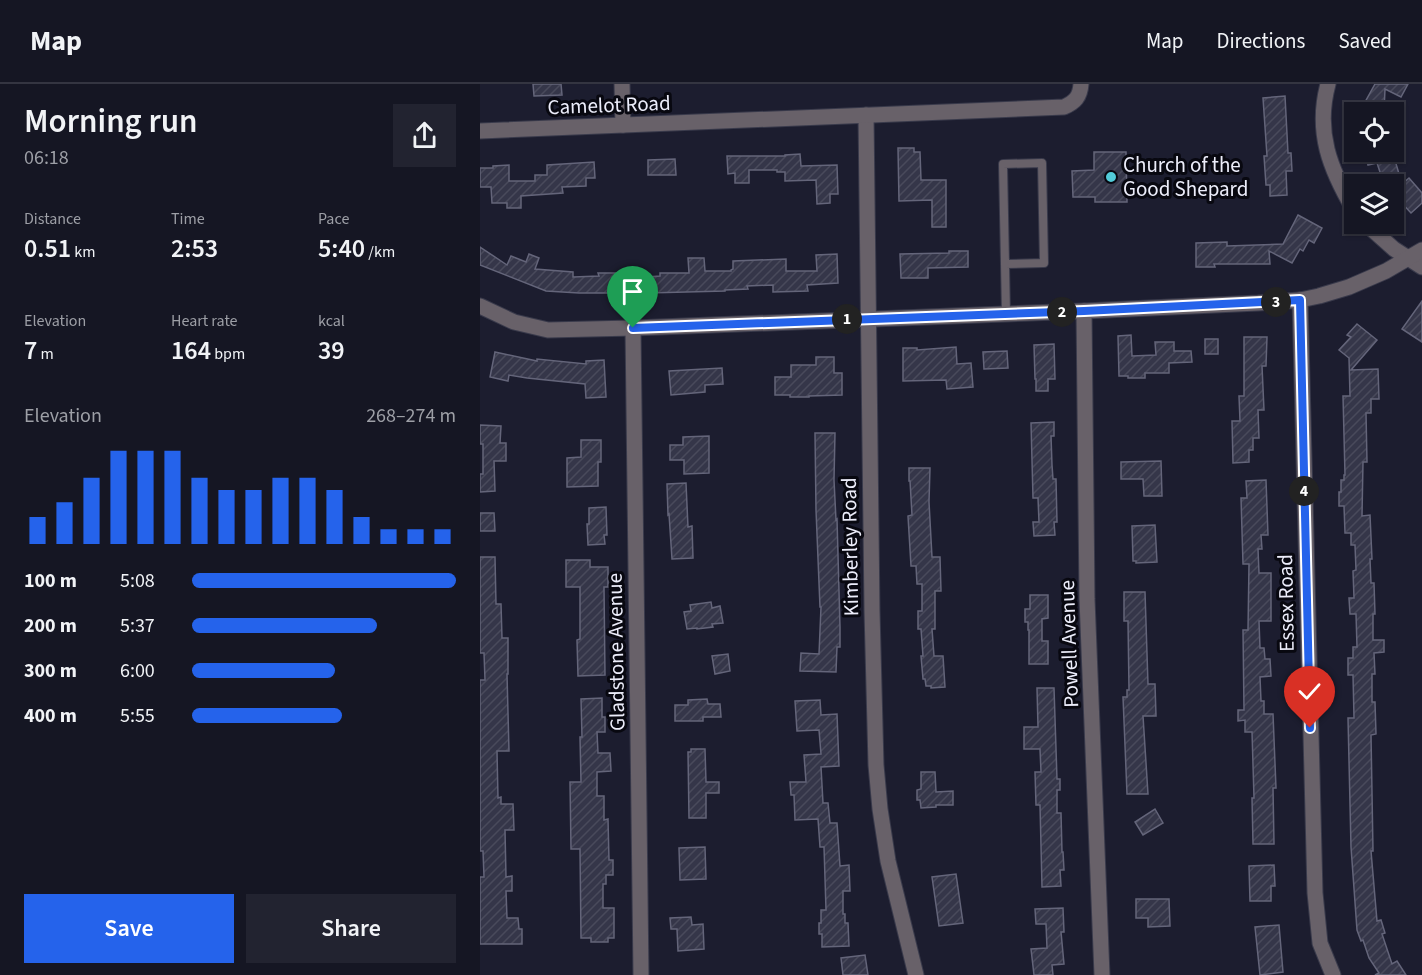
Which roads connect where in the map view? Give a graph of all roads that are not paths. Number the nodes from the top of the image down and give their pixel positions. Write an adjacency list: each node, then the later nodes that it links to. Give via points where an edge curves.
1 (622, 84): 5 (street)
2 (1081, 84): 4 (street, Camelot Road, via 1079,96 1064,107)
3 (1328, 84): 7 (street, via 1324,138)
4 (866, 115): 5 (street, Camelot Road); 17 (street, Kimberley Road)
5 (623, 125): 6 (street, Camelot Road)
6 (480, 131)
7 (1344, 192)
8 (1377, 234): 10 (street)
9 (1422, 250): 10 (street)
10 (1409, 258): 12 (street); 13 (street, via 1348,286)
11 (1005, 264): 11 (lane, via 1044,263 1041,163 1002,164); 16 (lane)
12 (1422, 267)
13 (1300, 300): 15 (street); 22 (street, Essex Road, via 1314,893 1320,943)
14 (480, 306): 18 (street, via 514,322 548,330)
15 (1084, 311): 16 (street); 21 (street, Powell Avenue, via 1087,599)
16 (1006, 314): 17 (street)
17 (869, 319): 18 (street); 20 (street, Kimberley Road, via 876,765 888,861)
18 (633, 328): 19 (street, Gladstone Avenue)
19 (641, 975)
20 (916, 975)
21 (1102, 975)
22 (1333, 975)

